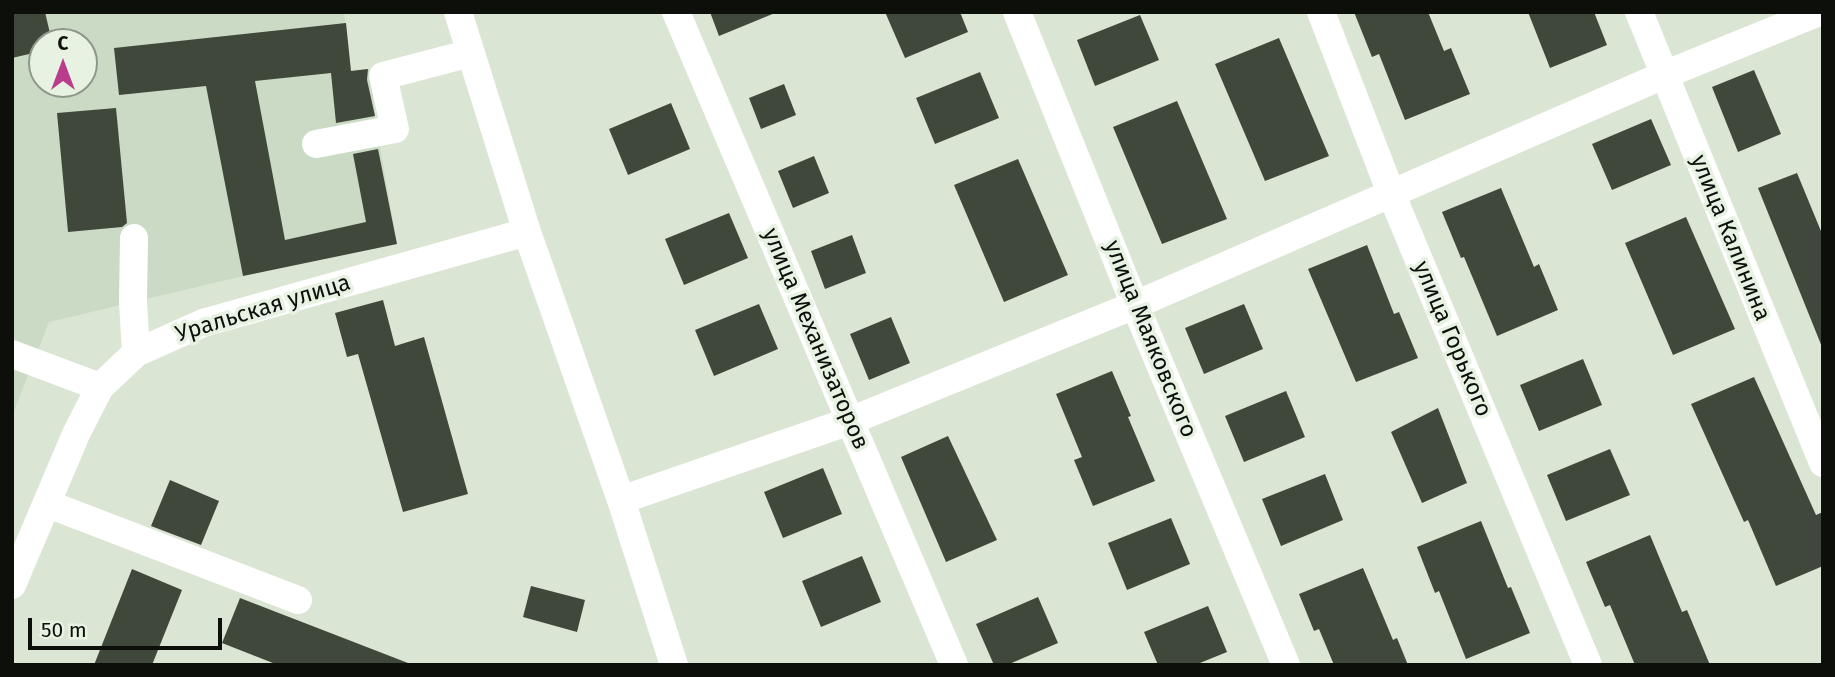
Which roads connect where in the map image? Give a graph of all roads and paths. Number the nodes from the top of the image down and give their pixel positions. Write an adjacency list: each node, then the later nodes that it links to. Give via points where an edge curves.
1 (458, 12): 7 (street)
2 (676, 12): 17 (street, улица Механизаторов)
3 (1017, 12): 13 (street, улица Маяковского)
4 (1321, 12): 10 (street, улица Горького)
5 (1639, 12): 8 (street, улица Калинина)
6 (1819, 12): 8 (street)
7 (471, 53): 9 (street, via 383,76 395,129); 11 (street)
8 (1664, 75): 10 (street); 18 (street, улица Калинина)
9 (316, 144)
10 (1391, 193): 13 (street); 26 (street, улица Горького)
11 (527, 232): 14 (street, Уральская улица, via 203,323); 19 (street)
12 (134, 238): 14 (street)
13 (1135, 305): 17 (street); 25 (street, улица Маяковского)
14 (136, 353): 16 (street, Уральская улица)
15 (12, 354): 16 (street)
16 (100, 387): 20 (street, Уральская улица)
17 (850, 421): 19 (street); 24 (street, улица Механизаторов)
18 (1823, 463)
19 (621, 500): 23 (street)
20 (48, 504): 21 (street, Уральская улица); 22 (street)
21 (12, 585)
22 (298, 600)
23 (674, 665)
24 (954, 665)
25 (1286, 665)
26 (1588, 665)

